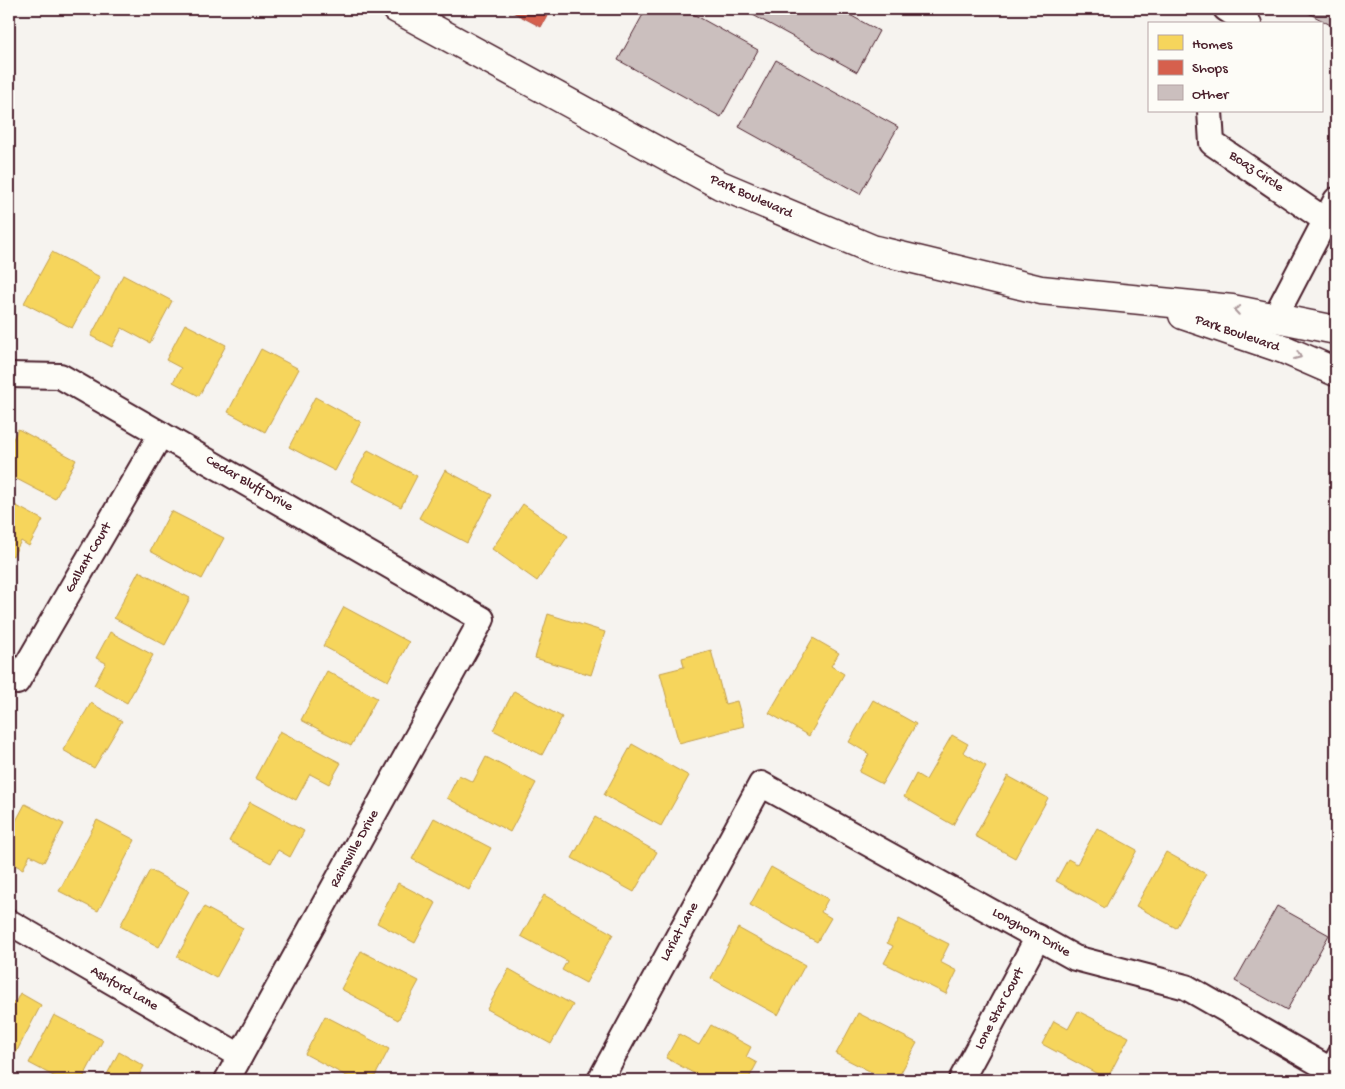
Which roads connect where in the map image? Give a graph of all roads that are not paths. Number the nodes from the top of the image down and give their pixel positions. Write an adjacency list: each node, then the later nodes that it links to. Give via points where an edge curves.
1 (397, 9): 6 (main road, Park Boulevard, via 720,185 872,249 1041,290)
2 (1226, 9): 3 (street)
3 (1246, 22)
4 (1210, 112): 5 (street, Boaz Circle, via 1212,143)
5 (1331, 210): 7 (street, Boaz Circle)
6 (1137, 299): 7 (main road, Park Boulevard, one-way to 6); 9 (main road, Park Boulevard, one-way to 9, via 1283,349)
7 (1274, 317): 8 (main road, Park Boulevard)
8 (1336, 330)
9 (1336, 372)
10 (9, 375): 11 (street, Cedar Bluff Drive, via 60,376)
11 (161, 434): 12 (street, Cedar Bluff Drive); 13 (street, Gallant Court)
12 (482, 618): 17 (street, Rainsville Drive)
13 (17, 682)
14 (761, 784): 16 (street, Longhorn Drive); 20 (street, Lariat Lane)
15 (9, 922): 17 (street, Ashford Lane)
16 (1038, 937): 18 (street, Longhorn Drive, via 1075,958 1186,987); 21 (street, Lone Star Court)
17 (240, 1056): 19 (street, Rainsville Drive)
18 (1333, 1063)
19 (227, 1080)
20 (600, 1080)
21 (961, 1080)

